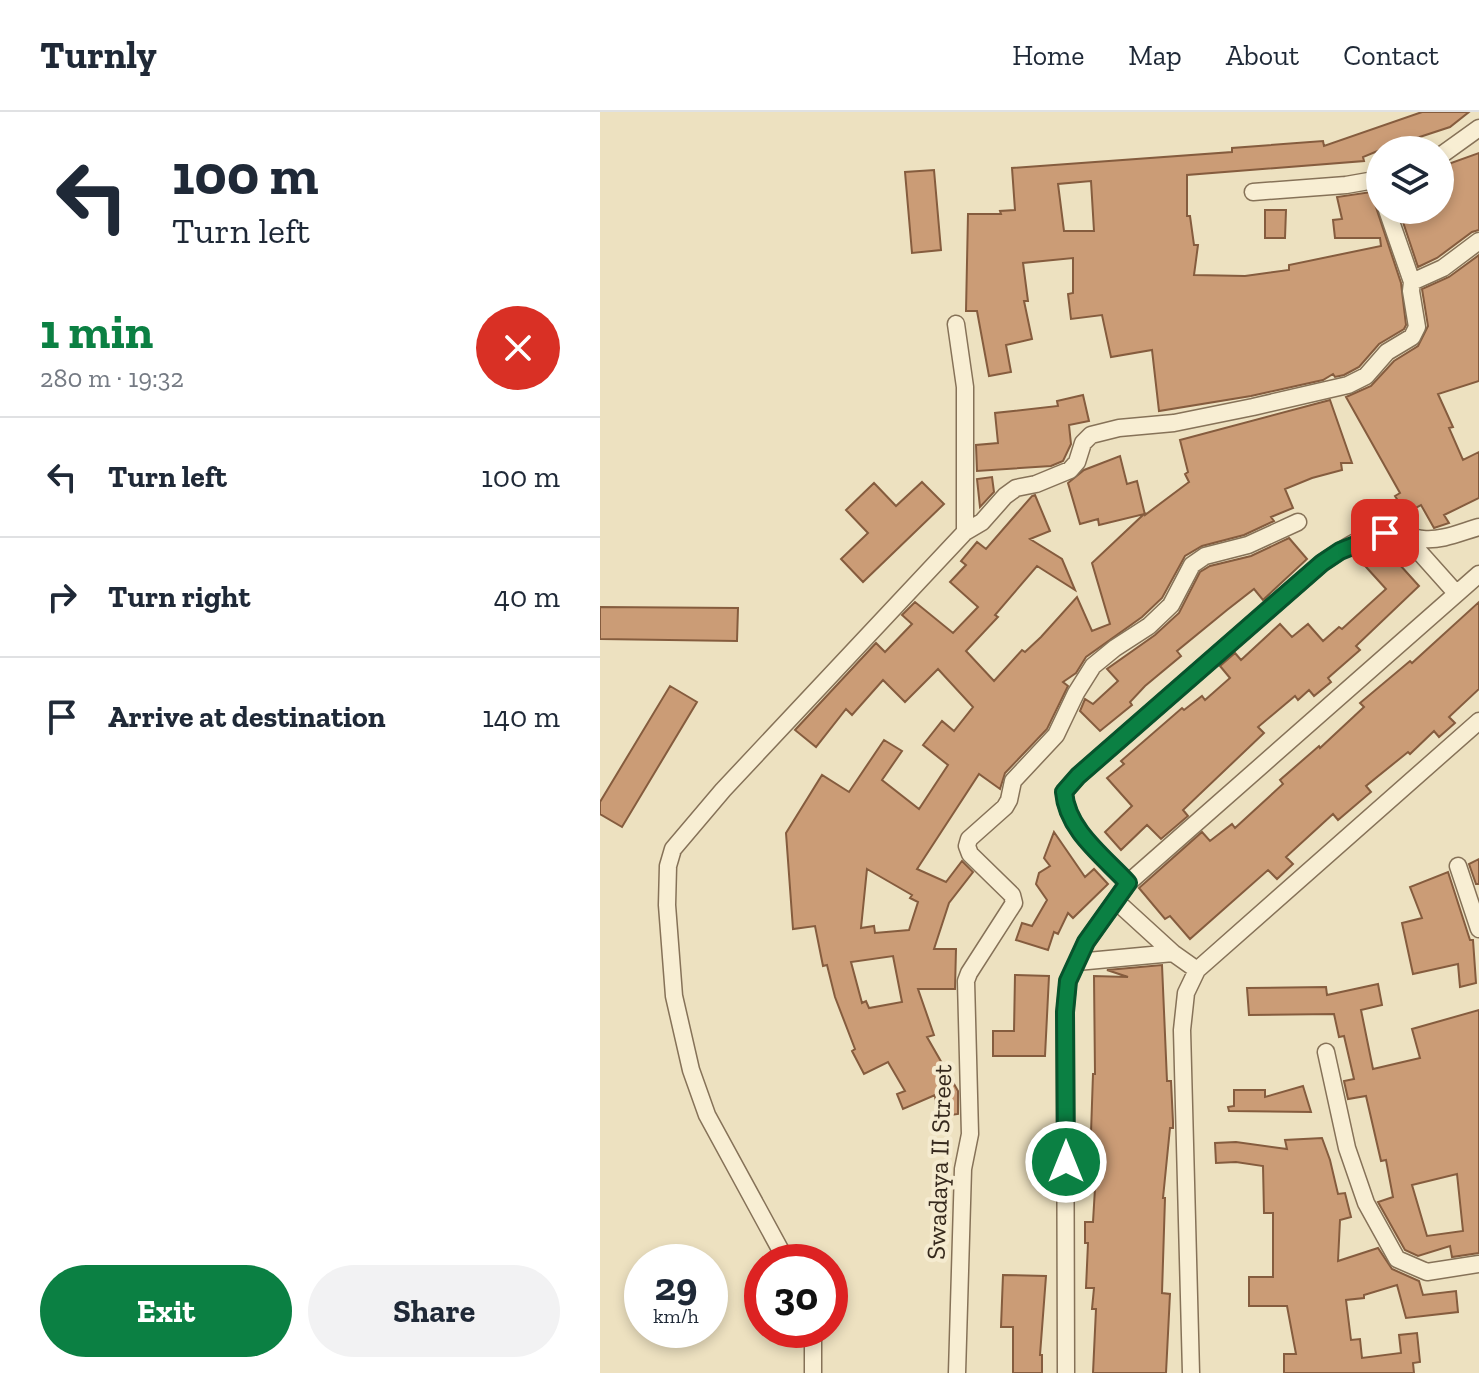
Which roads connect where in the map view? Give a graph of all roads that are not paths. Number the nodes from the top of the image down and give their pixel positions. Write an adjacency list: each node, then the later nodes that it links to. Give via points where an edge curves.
1 (1479, 128): 2 (street)
2 (1454, 146)
3 (1366, 184): 4 (street)
4 (1253, 192)
5 (1392, 224): 7 (street)
6 (1479, 241): 7 (street, via 1443,268)
7 (1412, 282): 11 (street, via 1417,327 1366,376 1279,401 1091,435 1070,470 1016,488)
8 (956, 324): 11 (street, via 965,387)
9 (1298, 522): 28 (street, Swadaya II Street, via 1192,565 1171,605 1093,666 1056,735 1013,781 1005,807 969,839 970,854 1014,903 966,981 970,1134 963,1169)
10 (1479, 527): 12 (street, via 1441,538)
11 (965, 532): 24 (street, via 723,790 673,849 668,866 674,996 691,1070 713,1127)
12 (1406, 537): 14 (street); 17 (street, via 1372,536 1322,563 1064,792 1071,821)
13 (1479, 574): 14 (street)
14 (1456, 593): 17 (street)
15 (1479, 721): 22 (street)
16 (1458, 866): 19 (street)
17 (1128, 883): 18 (street)
18 (1116, 901): 20 (street); 21 (street)
19 (1479, 929)
20 (1173, 953): 21 (street); 22 (street)
21 (1077, 962): 29 (street, via 1068,981 1065,1012)
22 (1197, 970): 30 (street, via 1186,993 1182,1030)
23 (1326, 1052): 25 (street, via 1347,1148 1366,1203 1397,1259 1427,1272)
24 (777, 1244)
25 (1479, 1264)
26 (813, 1348): 27 (street)
27 (813, 1373)
28 (957, 1373)
29 (1066, 1373)
30 (1191, 1373)

